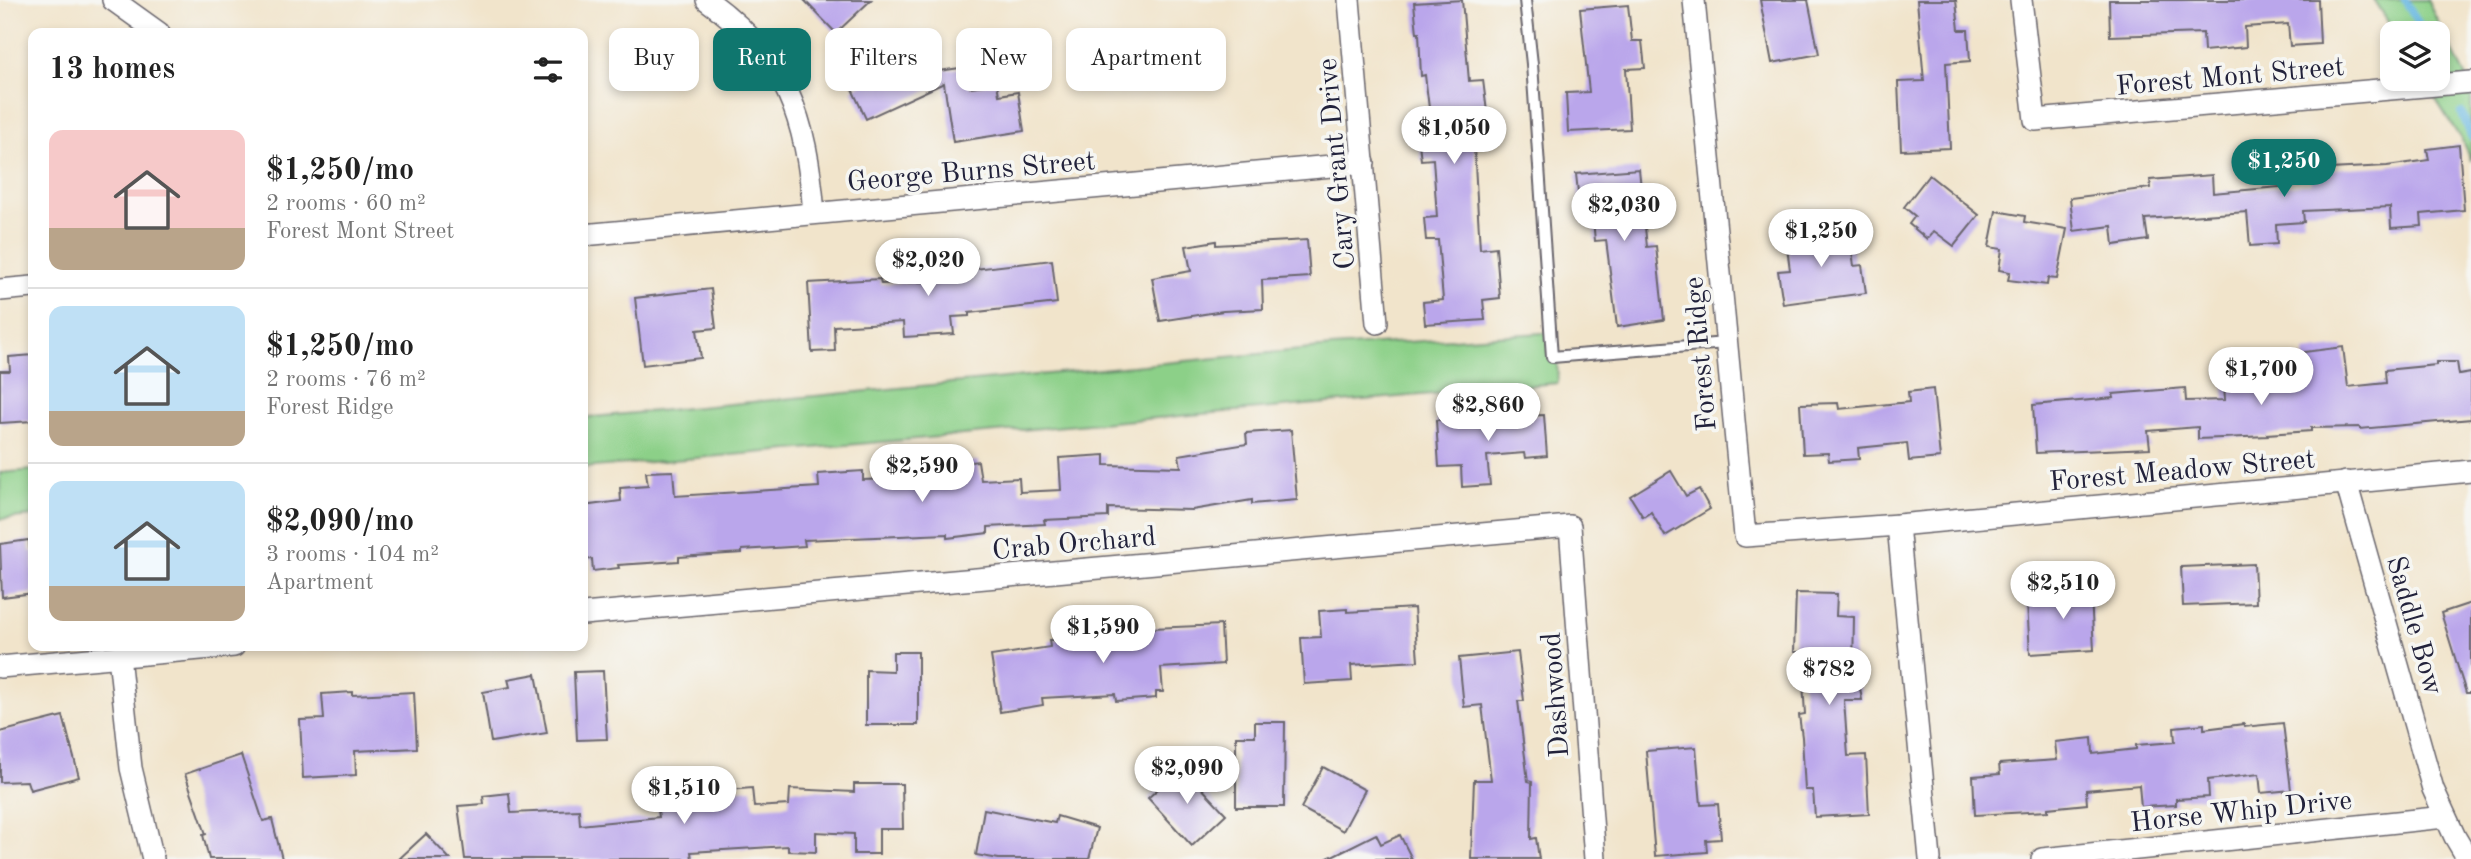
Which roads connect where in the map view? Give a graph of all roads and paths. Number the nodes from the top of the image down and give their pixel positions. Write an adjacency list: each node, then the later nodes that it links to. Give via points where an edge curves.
1 (113, 0): 7 (street)
2 (707, 0): 10 (street, via 757,44 785,84 803,129)
3 (1349, 0): 9 (street, Cary Grant Drive)
4 (1525, 0): 15 (lane, via 1552,357)
5 (1694, 0): 15 (street, Forest Ridge)
6 (2021, 0): 8 (street, Forest Mont Street, via 2035,120)
7 (152, 28)
8 (2471, 82)
9 (1364, 163): 10 (street, George Burns Street); 14 (street, Cary Grant Drive)
10 (814, 213): 11 (street, George Burns Street)
11 (588, 235)
12 (28, 287): 13 (street)
13 (0, 290)
14 (1377, 323)
15 (1726, 343): 20 (street, Forest Ridge)
16 (2471, 471): 17 (street, Forest Meadow Street)
17 (2346, 482): 18 (street, Forest Meadow Street); 25 (street, Saddle Bow, via 2433,789)
18 (1898, 524): 20 (street, Forest Meadow Street); 28 (street)
19 (1570, 526): 21 (street, Crab Orchard); 27 (street, Dashwood)
20 (1745, 536)
21 (588, 614)
22 (176, 651): 23 (street)
23 (119, 656): 24 (street); 26 (street, via 131,768)
24 (0, 667)
25 (2445, 817): 29 (street, Horse Whip Drive); 30 (street, Saddle Bow)
26 (153, 859)
27 (1594, 859)
28 (1930, 859)
29 (2042, 859)
30 (2468, 859)

